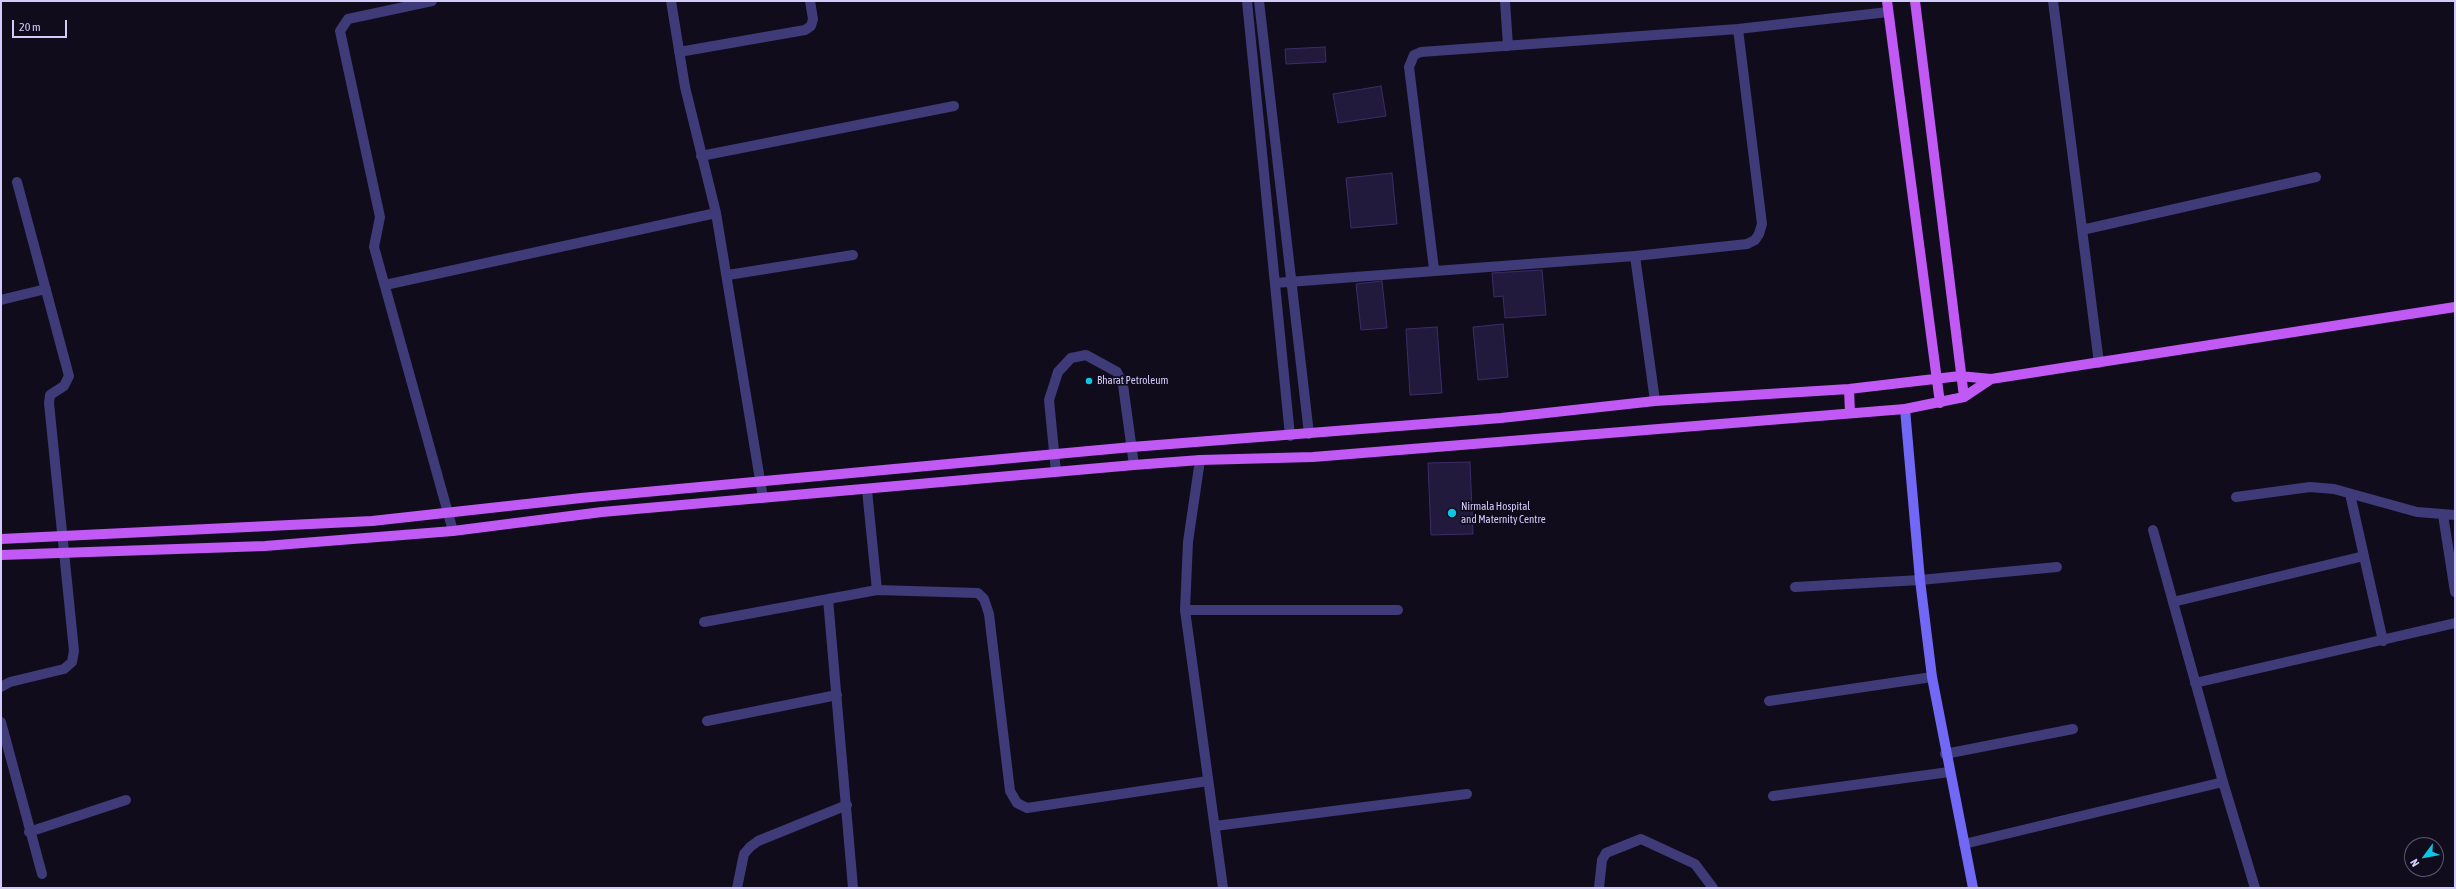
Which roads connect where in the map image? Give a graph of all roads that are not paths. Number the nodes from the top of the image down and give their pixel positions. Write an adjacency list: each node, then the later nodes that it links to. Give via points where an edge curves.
1 (432, 1): 26 (street, via 348,19 340,32 380,217 374,247)
2 (671, 1): 13 (street)
3 (810, 1): 13 (street, via 814,19 811,26 805,30)
4 (1247, 1): 25 (street)
5 (1259, 1): 24 (street)
6 (1505, 1): 12 (street)
7 (1887, 1): 10 (main road)
8 (1915, 1): 31 (main road)
9 (2053, 1): 19 (street)
10 (1888, 12): 11 (street); 33 (main road)
11 (1738, 29): 12 (street); 21 (street, via 1762,224 1759,234 1747,244)
12 (1508, 46): 22 (street, via 1421,52 1414,55 1410,61)
13 (679, 52): 15 (street)
14 (954, 106): 15 (street)
15 (701, 156): 18 (street)
16 (2316, 177): 19 (street)
17 (17, 182): 27 (street)
18 (716, 213): 23 (street); 26 (street)
19 (2082, 230): 30 (street)
20 (853, 255): 23 (street)
21 (1635, 256): 22 (street); 36 (street)
22 (1434, 269): 24 (street)
23 (728, 275): 47 (street)
24 (1290, 282): 25 (street); 40 (street)
25 (1275, 283): 41 (street)
26 (385, 285): 52 (street)
27 (46, 289): 28 (street); 57 (street, via 69,376 64,386 50,395)
28 (1, 300)
29 (2455, 307): 30 (main road)
30 (2099, 363): 32 (main road)
31 (1960, 376): 32 (main road); 33 (main road); 35 (main road)
32 (1991, 379): 35 (main road)
33 (1936, 380): 34 (main road); 37 (main road)
34 (1849, 389): 36 (main road); 39 (main road)
35 (1964, 397): 37 (main road)
36 (1655, 401): 40 (main road, via 1501,418)
37 (1940, 404): 38 (main road)
38 (1905, 409): 39 (main road); 63 (main road)
39 (1850, 413): 44 (main road, via 1312,457)
40 (1309, 434): 41 (main road)
41 (1290, 436): 42 (main road)
42 (1132, 447): 43 (main road); 43 (street, via 1123,385 1117,372 1086,355 1071,358 1058,372 1049,400); 45 (street)
43 (1054, 455): 46 (street); 47 (main road)
44 (1200, 460): 45 (main road); 69 (street, via 1188,542)
45 (1134, 465): 46 (main road)
46 (1056, 472): 48 (main road)
47 (760, 482): 51 (street); 52 (main road)
48 (867, 490): 51 (main road); 65 (street)
49 (2350, 494): 50 (street, via 2334,489 2310,487); 53 (street, via 2417,512); 61 (street)
50 (2236, 497)
51 (763, 498): 56 (main road, via 602,512)
52 (448, 512): 56 (street); 57 (main road, via 372,521)
53 (2443, 515): 54 (street); 66 (street)
54 (2455, 515)
55 (2154, 530): 68 (street)
56 (452, 531): 59 (main road, via 266,546)
57 (63, 536): 58 (main road); 59 (street)
58 (1, 538)
59 (64, 552): 60 (main road); 76 (street, via 74,651 72,662 64,669 10,682)
60 (1, 555)
61 (2364, 556): 68 (street); 73 (street)
62 (2056, 567): 63 (street)
63 (1920, 580): 64 (street); 74 (main road)
64 (1795, 587)
65 (877, 590): 67 (street); 85 (street, via 978,593 984,599 989,614 1010,791 1017,803 1026,808)
66 (2455, 592)
67 (828, 599): 71 (street); 77 (street)
68 (2173, 602): 75 (street)
69 (1186, 610): 70 (street); 85 (street)
70 (1398, 610)
71 (704, 622)
72 (2455, 623): 73 (street)
73 (2383, 641): 75 (street)
74 (1932, 677): 78 (street); 83 (main road)
75 (2195, 683): 86 (street)
76 (1, 687)
77 (837, 695): 79 (street); 90 (street)
78 (1769, 701)
79 (707, 721)
80 (1, 722): 82 (street)
81 (2073, 729): 83 (street)
82 (3, 744): 92 (street)
83 (1946, 754): 84 (main road)
84 (1949, 772): 88 (street); 93 (main road)
85 (1208, 781): 91 (street)
86 (2223, 782): 93 (street); 101 (street)
87 (1467, 794): 91 (street)
88 (1773, 796)
89 (126, 800): 92 (street)
90 (847, 805): 95 (street, via 758,841 750,847 744,854); 96 (street)
91 (1215, 826): 97 (street)
92 (29, 832): 94 (street)
93 (1964, 844): 100 (main road)
94 (42, 874)
95 (738, 888)
96 (853, 888)
97 (1223, 888)
98 (1599, 888): 99 (street, via 1602,860 1606,853 1641,839 1695,864)
99 (1713, 888)
100 (1973, 888)
101 (2255, 888)

